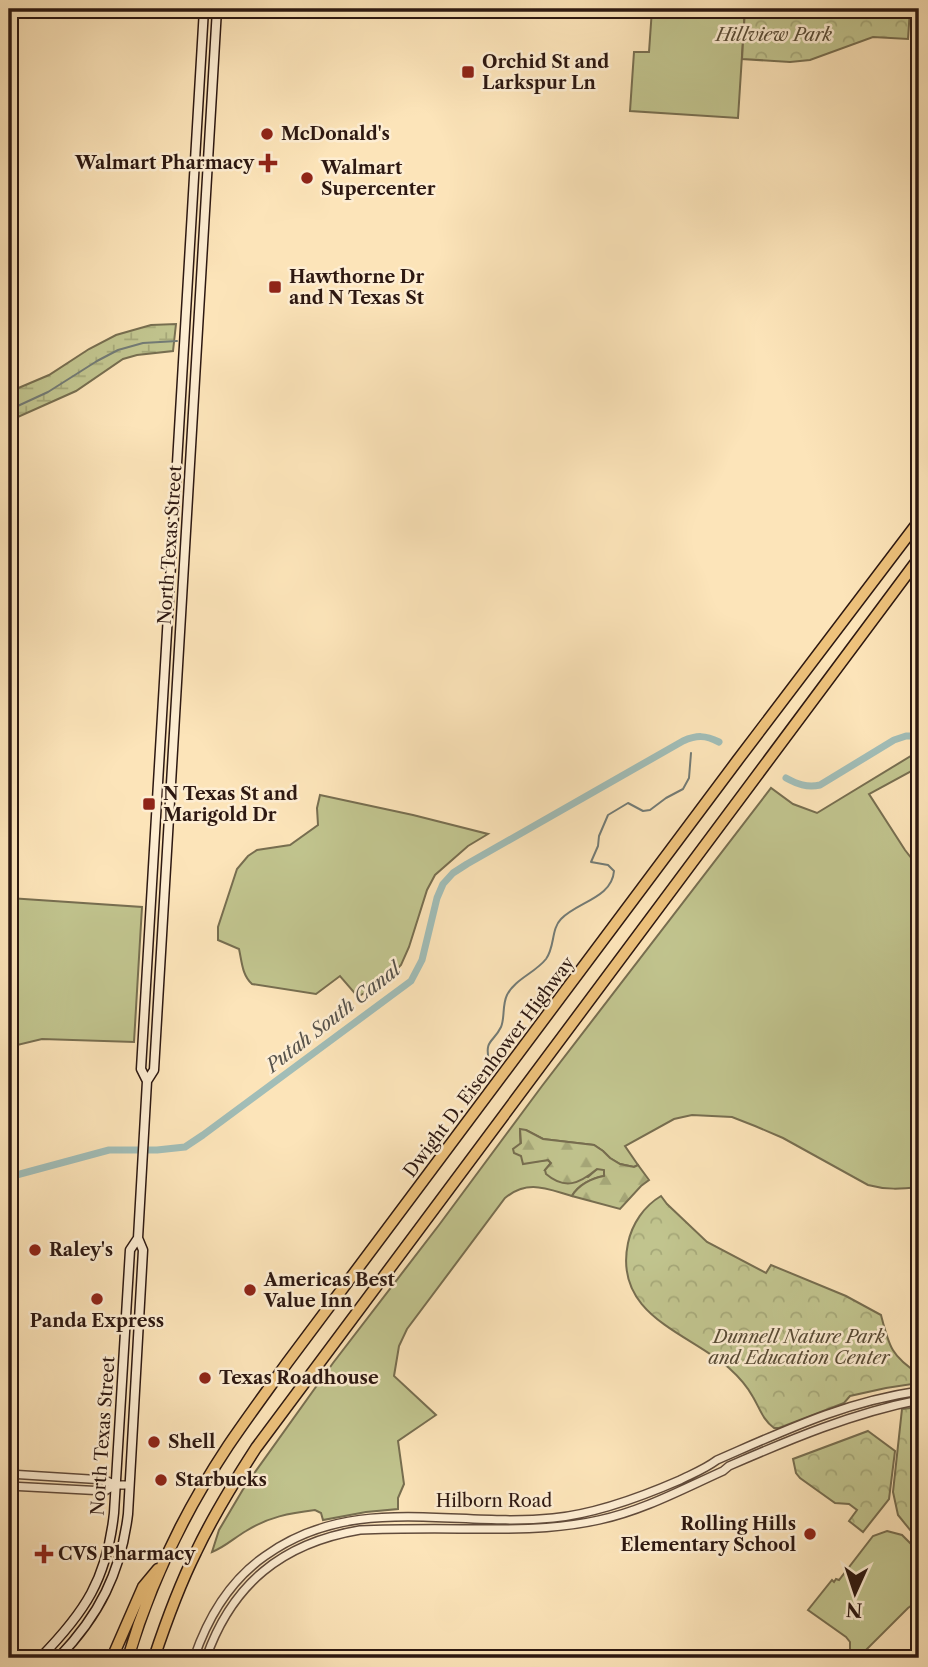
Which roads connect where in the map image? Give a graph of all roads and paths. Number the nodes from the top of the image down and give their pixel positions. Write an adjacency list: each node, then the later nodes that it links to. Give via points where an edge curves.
1 (204, 9): 5 (main road, North Texas Street, via 141,1069)
2 (217, 9): 5 (main road, North Texas Street, via 155,1058)
3 (919, 521): 13 (highway, Dwight D. Eisenhower Highway, via 287,1363 228,1446)
4 (919, 558): 18 (highway, via 256,1448 196,1551)
5 (147, 1081): 6 (main road, North Texas Street)
6 (138, 1238): 10 (main road, North Texas Street, via 130,1250); 12 (main road, North Texas Street, via 143,1250)
7 (919, 1391): 19 (street, Hilborn Road, via 824,1414 669,1484 598,1509 541,1519 377,1517 315,1529 279,1546 244,1574 217,1606)
8 (919, 1400): 20 (street, Hilborn Road, via 818,1428 659,1499 600,1520 541,1528 360,1530 318,1540 283,1556 251,1583 217,1629)
9 (9, 1474): 10 (street, via 106,1479)
10 (116, 1485): 11 (street, via 105,1491); 12 (street); 14 (main road, North Texas Street, via 111,1535 98,1580 77,1617)
11 (9, 1486)
12 (129, 1486): 15 (main road, North Texas Street, via 125,1537 110,1585 87,1625)
13 (165, 1560): 16 (highway, via 143,1587); 17 (highway, Dwight D. Eisenhower Highway)
14 (40, 1658)
15 (58, 1658)
16 (112, 1658)
17 (128, 1658)
18 (154, 1658)
19 (194, 1658)
20 (206, 1658)

